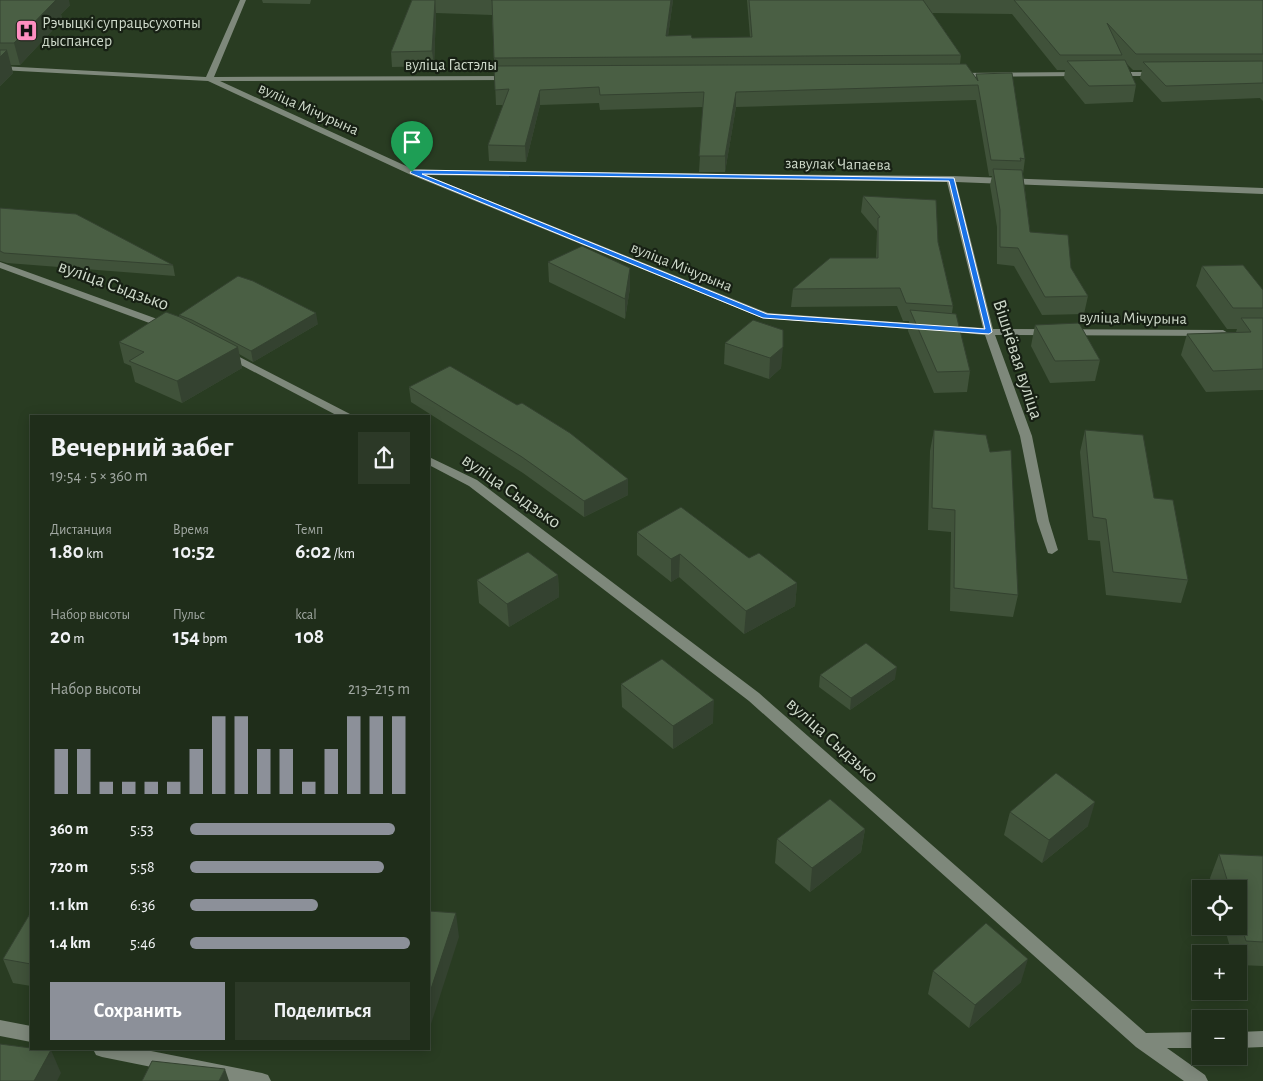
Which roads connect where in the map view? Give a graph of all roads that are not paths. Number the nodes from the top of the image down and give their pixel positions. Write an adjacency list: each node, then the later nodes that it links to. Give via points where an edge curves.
1 (243, 0): 8 (street)
2 (0, 68): 8 (street, вуліца Гастэлы)
3 (1084, 74): 6 (street)
4 (1104, 74): 5 (street)
5 (1164, 74)
6 (945, 75)
7 (517, 78): 8 (street, вуліца Гастэлы)
8 (209, 80): 9 (street, вуліца Мічурына)
9 (412, 172): 10 (street, завулак Чапаева); 14 (street, вуліца Мічурына, via 766,316)
10 (952, 179): 11 (street, завулак Чапаева); 14 (street, Вішнёвая вуліца)
11 (1263, 191)
12 (0, 265): 13 (street, вуліца Сыдзько)
13 (180, 331)
14 (989, 332): 15 (street, вуліца Мічурына); 19 (street, Вішнёвая вуліца, via 1026,436)
15 (1234, 334)
16 (215, 348): 17 (street)
17 (344, 415)
18 (430, 461): 25 (street, вуліца Сыдзько, via 473,483 754,697)
19 (1052, 550)
20 (0, 1028): 21 (street)
21 (30, 1034)
22 (1263, 1039): 24 (street)
23 (1192, 1040): 25 (street)
24 (1247, 1040)
25 (1142, 1042): 28 (street, вуліца Сыдзько)
26 (107, 1050): 27 (street)
27 (262, 1081)
28 (1199, 1081)

